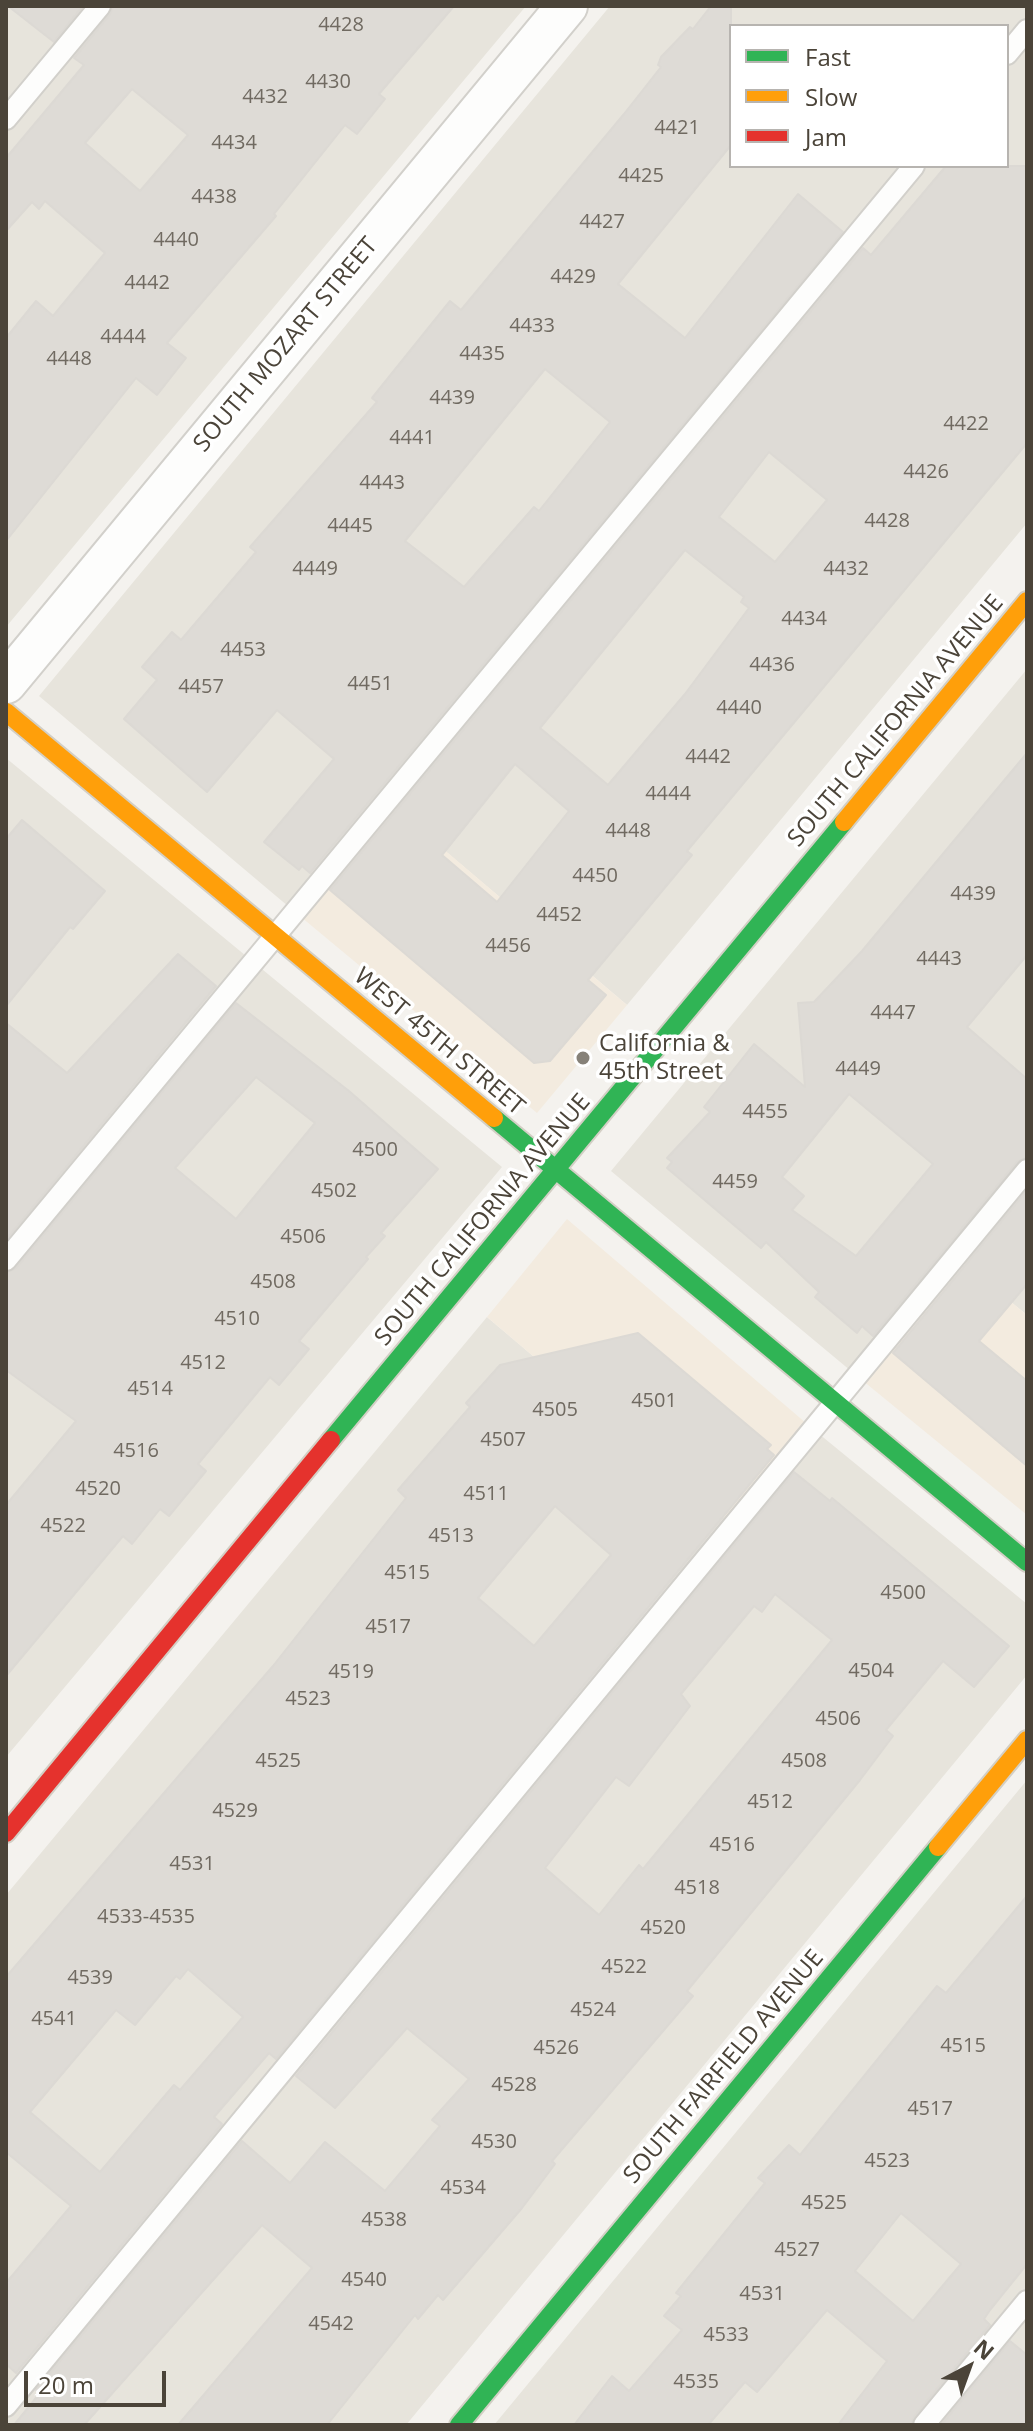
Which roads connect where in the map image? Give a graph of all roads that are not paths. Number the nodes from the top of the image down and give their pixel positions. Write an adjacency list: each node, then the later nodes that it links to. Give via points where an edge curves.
1 (100, 6): 5 (lane)
2 (567, 6): 8 (street, SOUTH MOZART STREET)
3 (1027, 30): 4 (lane)
4 (1009, 52)
5 (6, 119)
6 (912, 168): 10 (lane)
7 (1027, 601): 11 (street, SOUTH CALIFORNIA AVENUE)
8 (6, 683)
9 (6, 712): 10 (street, WEST 45TH STREET)
10 (275, 936): 11 (street, WEST 45TH STREET); 13 (lane)
11 (555, 1170): 14 (street, WEST 45TH STREET); 17 (street, SOUTH CALIFORNIA AVENUE)
12 (1027, 1170): 14 (lane)
13 (6, 1260)
14 (835, 1402): 15 (street, WEST 45TH STREET); 19 (lane)
15 (1027, 1562)
16 (1027, 1740): 20 (street, SOUTH FAIRFIELD AVENUE)
17 (6, 1833)
18 (1027, 2301): 21 (lane)
19 (6, 2406)
20 (459, 2425)
21 (924, 2425)

